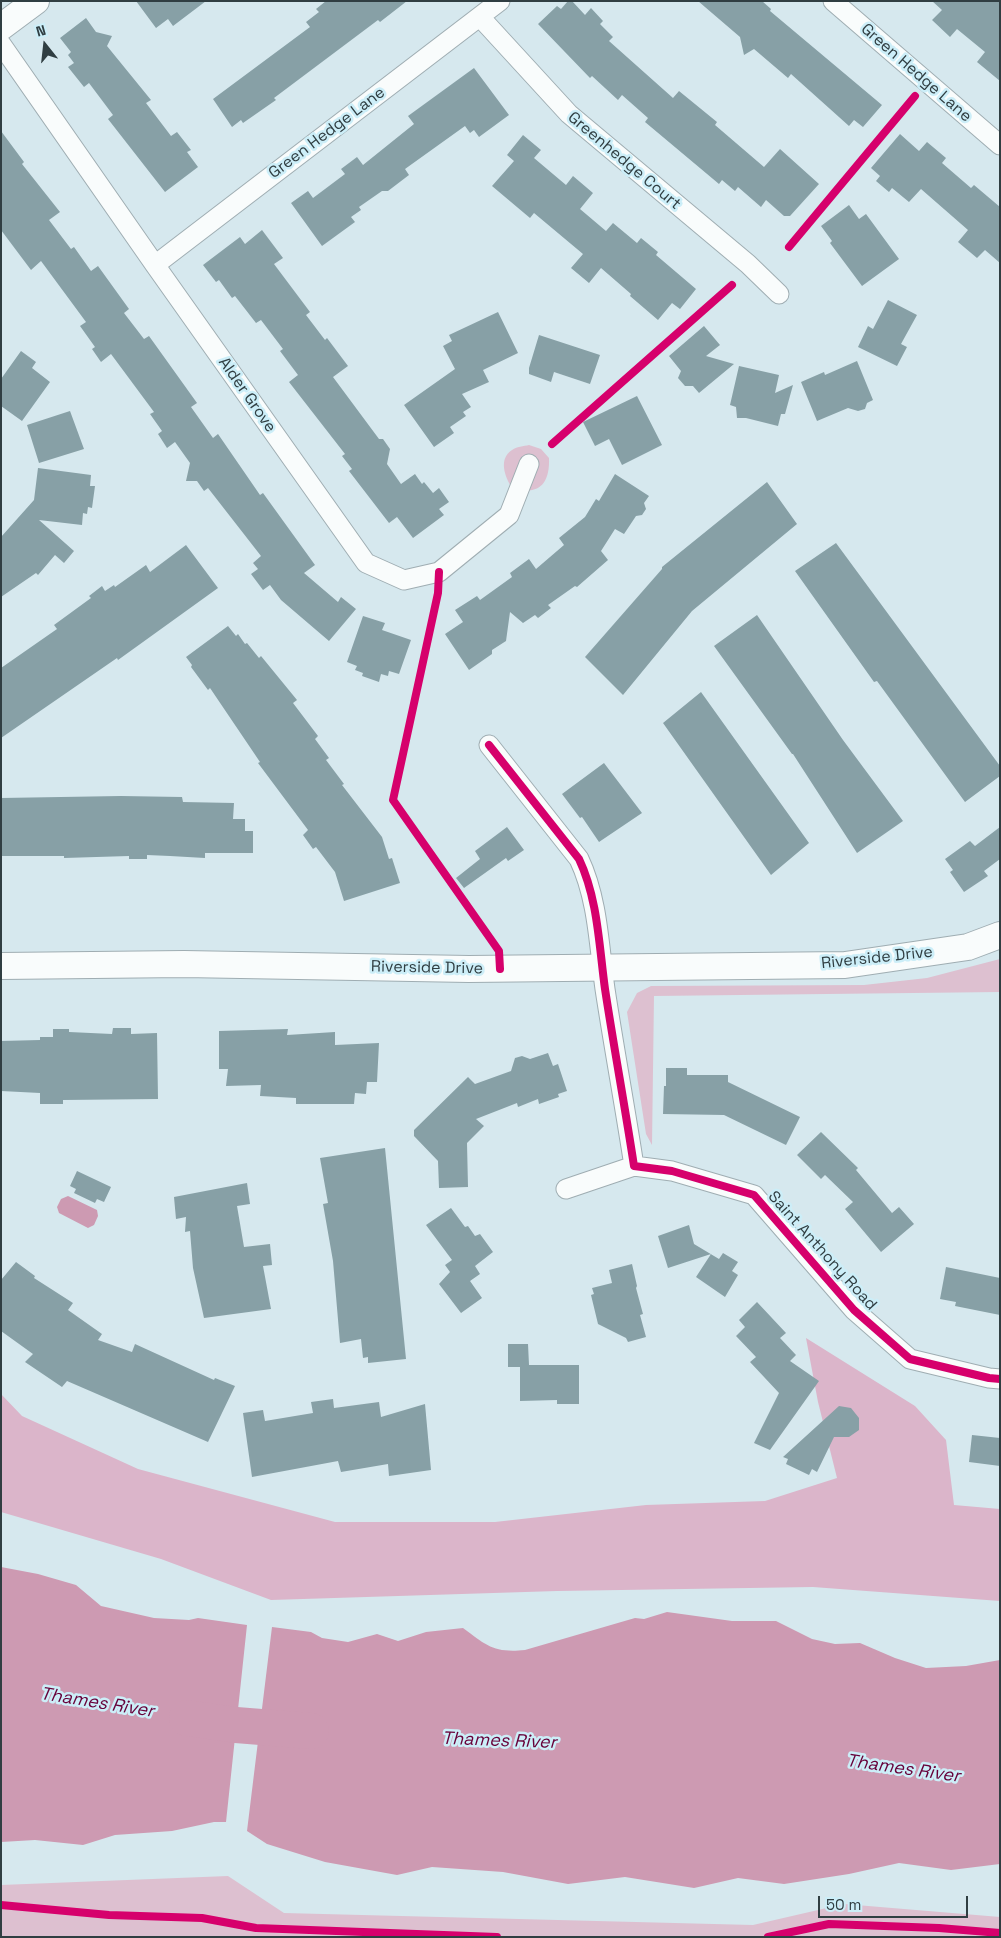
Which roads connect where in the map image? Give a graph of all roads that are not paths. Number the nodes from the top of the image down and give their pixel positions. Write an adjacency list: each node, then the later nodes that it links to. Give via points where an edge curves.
1 (36, 1): 5 (main road)
2 (500, 1): 4 (street, Green Hedge Lane)
3 (832, 1): 7 (street, Green Hedge Lane)
4 (480, 17): 8 (street, Green Hedge Lane); 9 (street, Greenhedge Court, via 568,114 748,264)
5 (1, 27)
6 (1, 44): 8 (street, Alder Grove)
7 (1000, 145)
8 (154, 265): 10 (street, Alder Grove, via 366,563 404,580 438,572 509,515)
9 (779, 294)
10 (530, 464)
11 (489, 745): 14 (street, via 579,859 587,874)
12 (1000, 935): 14 (main road, Riverside Drive, via 968,948 845,965)
13 (1, 966): 14 (main road, Riverside Drive)
14 (603, 967): 15 (street)
15 (634, 1166): 16 (street, Saint Anthony Road); 17 (street, Saint Anthony Road, via 672,1171 754,1195 854,1310 910,1359)
16 (566, 1189)
17 (1000, 1378)

